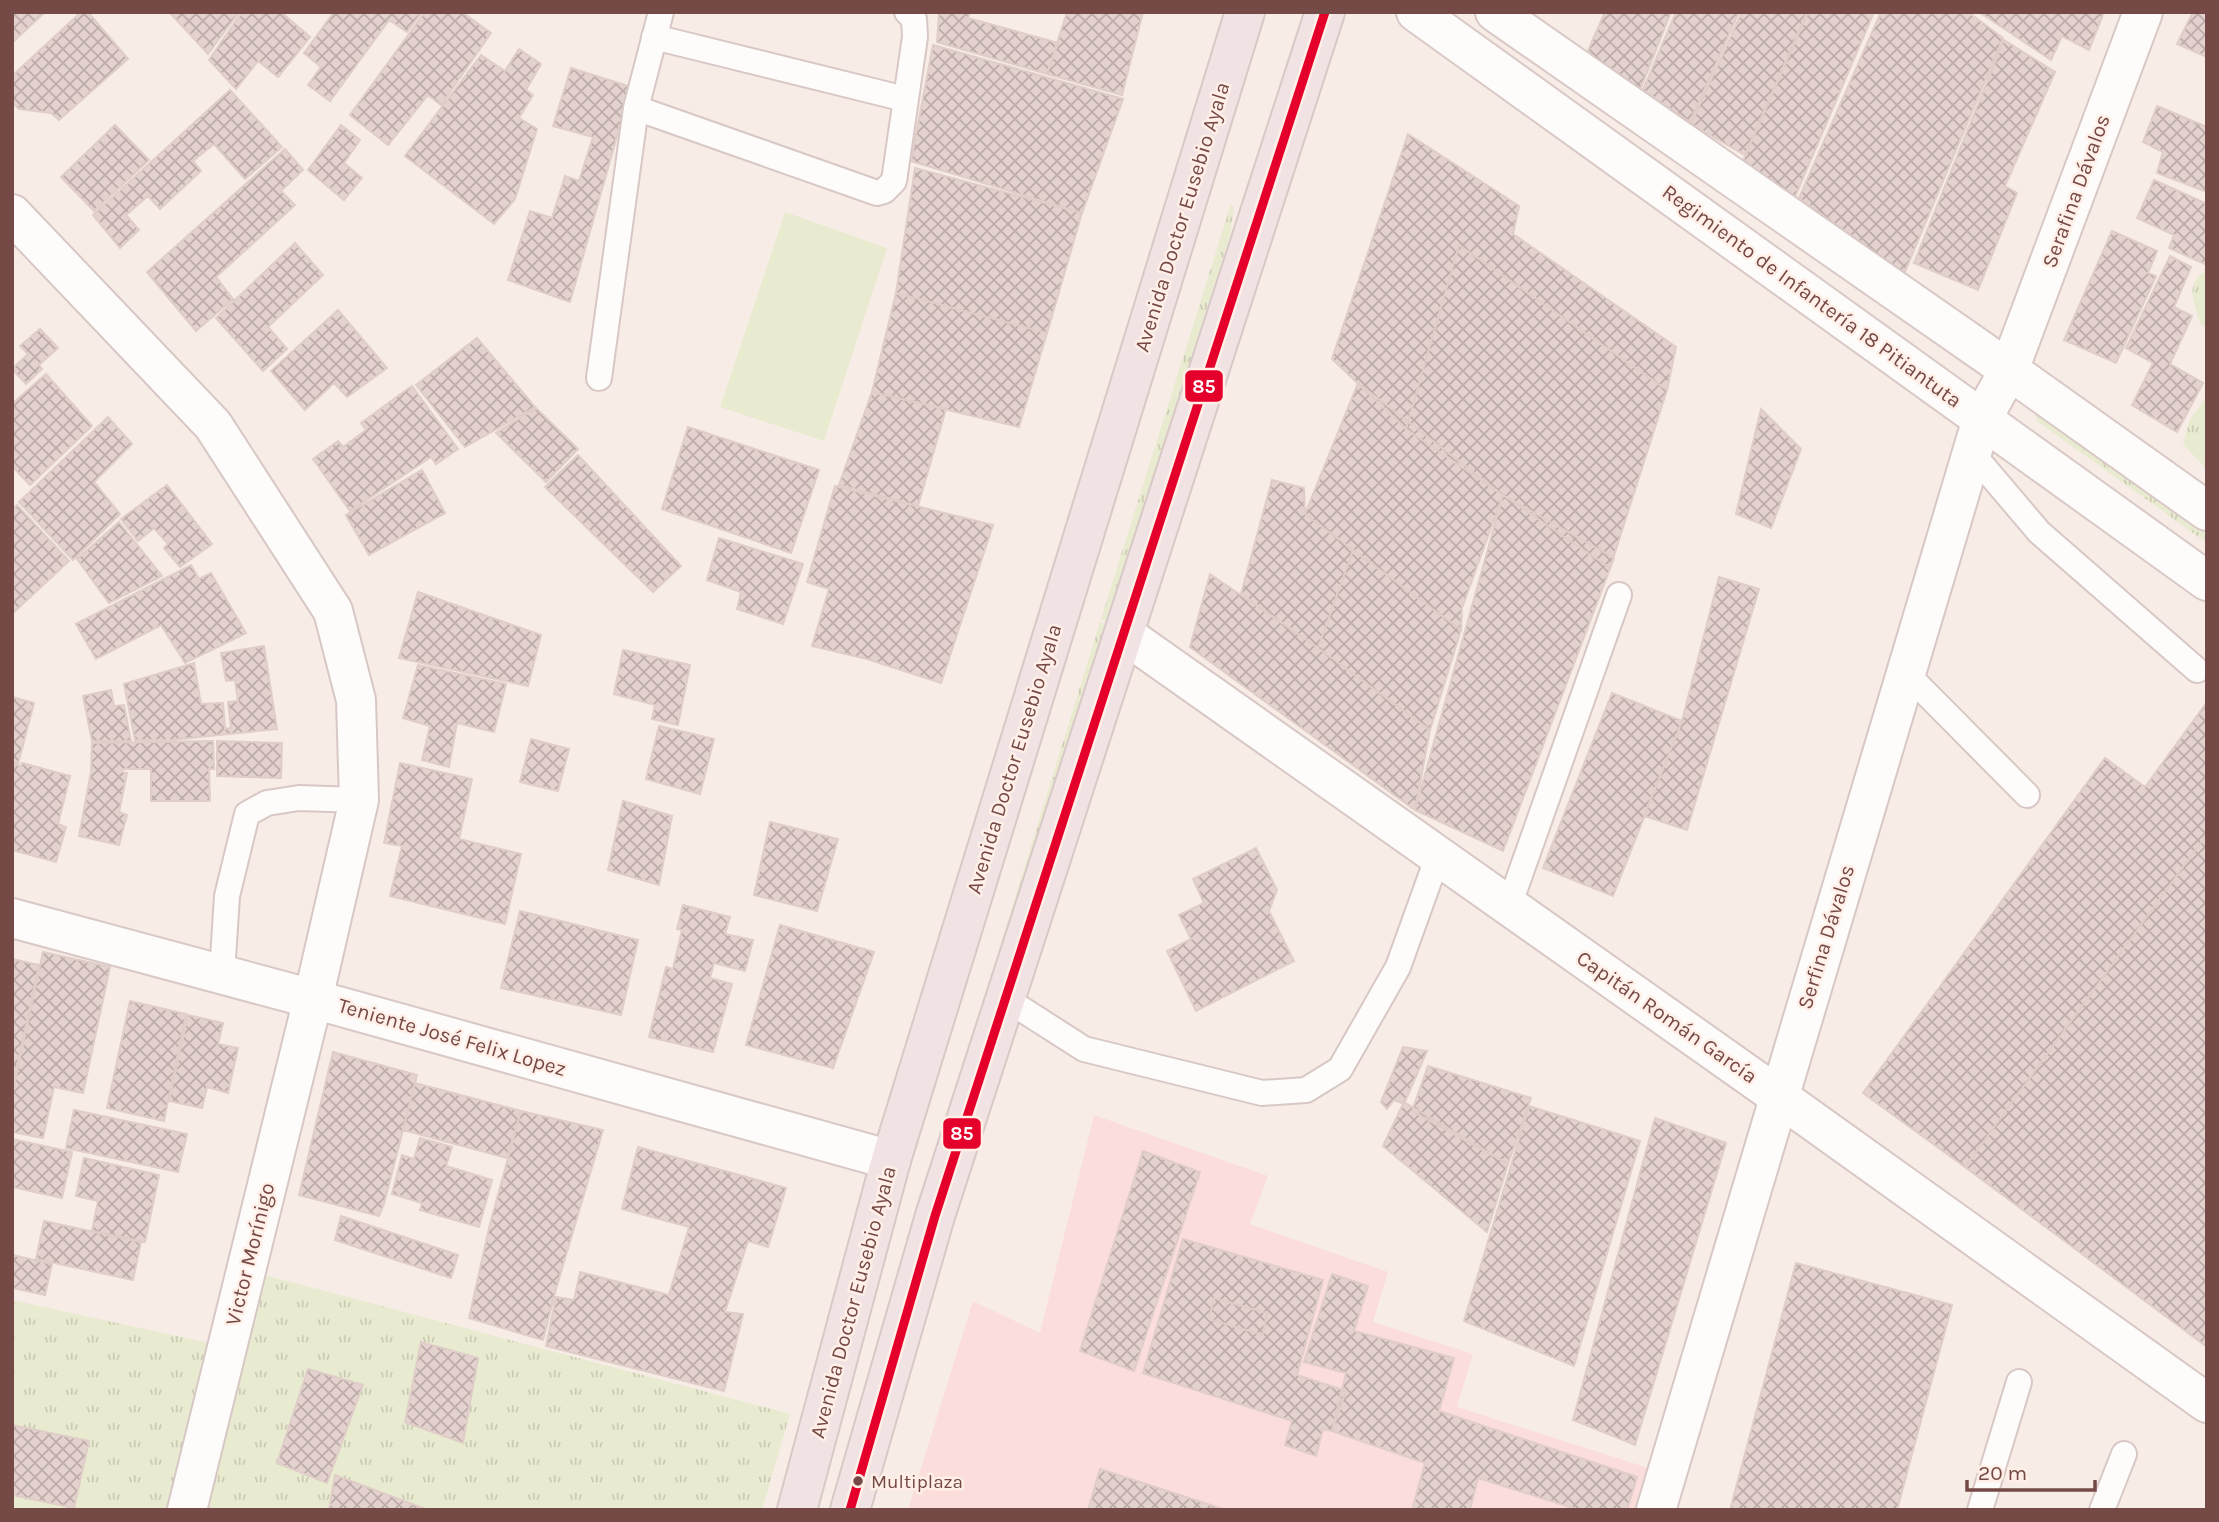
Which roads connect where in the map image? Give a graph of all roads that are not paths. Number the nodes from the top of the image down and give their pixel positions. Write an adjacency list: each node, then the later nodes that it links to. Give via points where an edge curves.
1 (661, 12): 8 (lane)
2 (907, 12): 9 (lane, via 914,19 915,37)
3 (1245, 12): 30 (highway, Avenida Doctor Eusebio Ayala)
4 (1325, 12): 18 (highway)
5 (1416, 12): 14 (street, Regimiento de Infantería 18 Pitiantuta)
6 (1495, 12): 12 (street)
7 (2143, 12): 12 (street, Serafina Dávalos)
8 (654, 37): 9 (lane); 10 (lane)
9 (905, 99): 10 (lane, via 894,181 877,194)
10 (636, 108): 13 (lane)
11 (12, 214): 22 (street, Victor Morínigo, via 213,425 333,611 356,701)
12 (2009, 370): 14 (street, Serfina Dávalos); 15 (street)
13 (599, 378)
14 (1977, 436): 16 (street, Regimiento de Infantería 18 Pitiantuta); 19 (lane, via 2039,531); 20 (street, Serfina Dávalos)
15 (2207, 511)
16 (2207, 581)
17 (1619, 595): 24 (lane)
18 (1125, 634): 23 (street, Capitán Román García); 28 (highway)
19 (2197, 670)
20 (1906, 673): 21 (lane); 29 (street, Serfina Dávalos)
21 (2027, 795)
22 (359, 800): 26 (lane, via 299,798 267,803 247,814 227,896); 27 (street, Victor Morínigo)
23 (1438, 856): 24 (street, Capitán Román García); 28 (lane, via 1398,967 1340,1069 1306,1090 1262,1093 1084,1049)
24 (1510, 906): 29 (street, Capitán Román García)
25 (12, 918): 26 (street, Teniente José Felix Lopez)
26 (222, 974): 27 (street, Teniente José Felix Lopez)
27 (313, 999): 30 (street, Teniente José Felix Lopez); 34 (street, Victor Morínigo)
28 (1006, 999): 36 (highway, via 935,1216)
29 (1778, 1096): 32 (street, Capitán Román García); 37 (street, Serfina Dávalos)
30 (891, 1160): 35 (highway, Avenida Doctor Eusebio Ayala)
31 (2018, 1382): 38 (lane)
32 (2207, 1403)
33 (2124, 1454): 39 (lane)
34 (187, 1510)
35 (797, 1510)
36 (850, 1510)
37 (1656, 1510)
38 (1980, 1510)
39 (2102, 1510)

